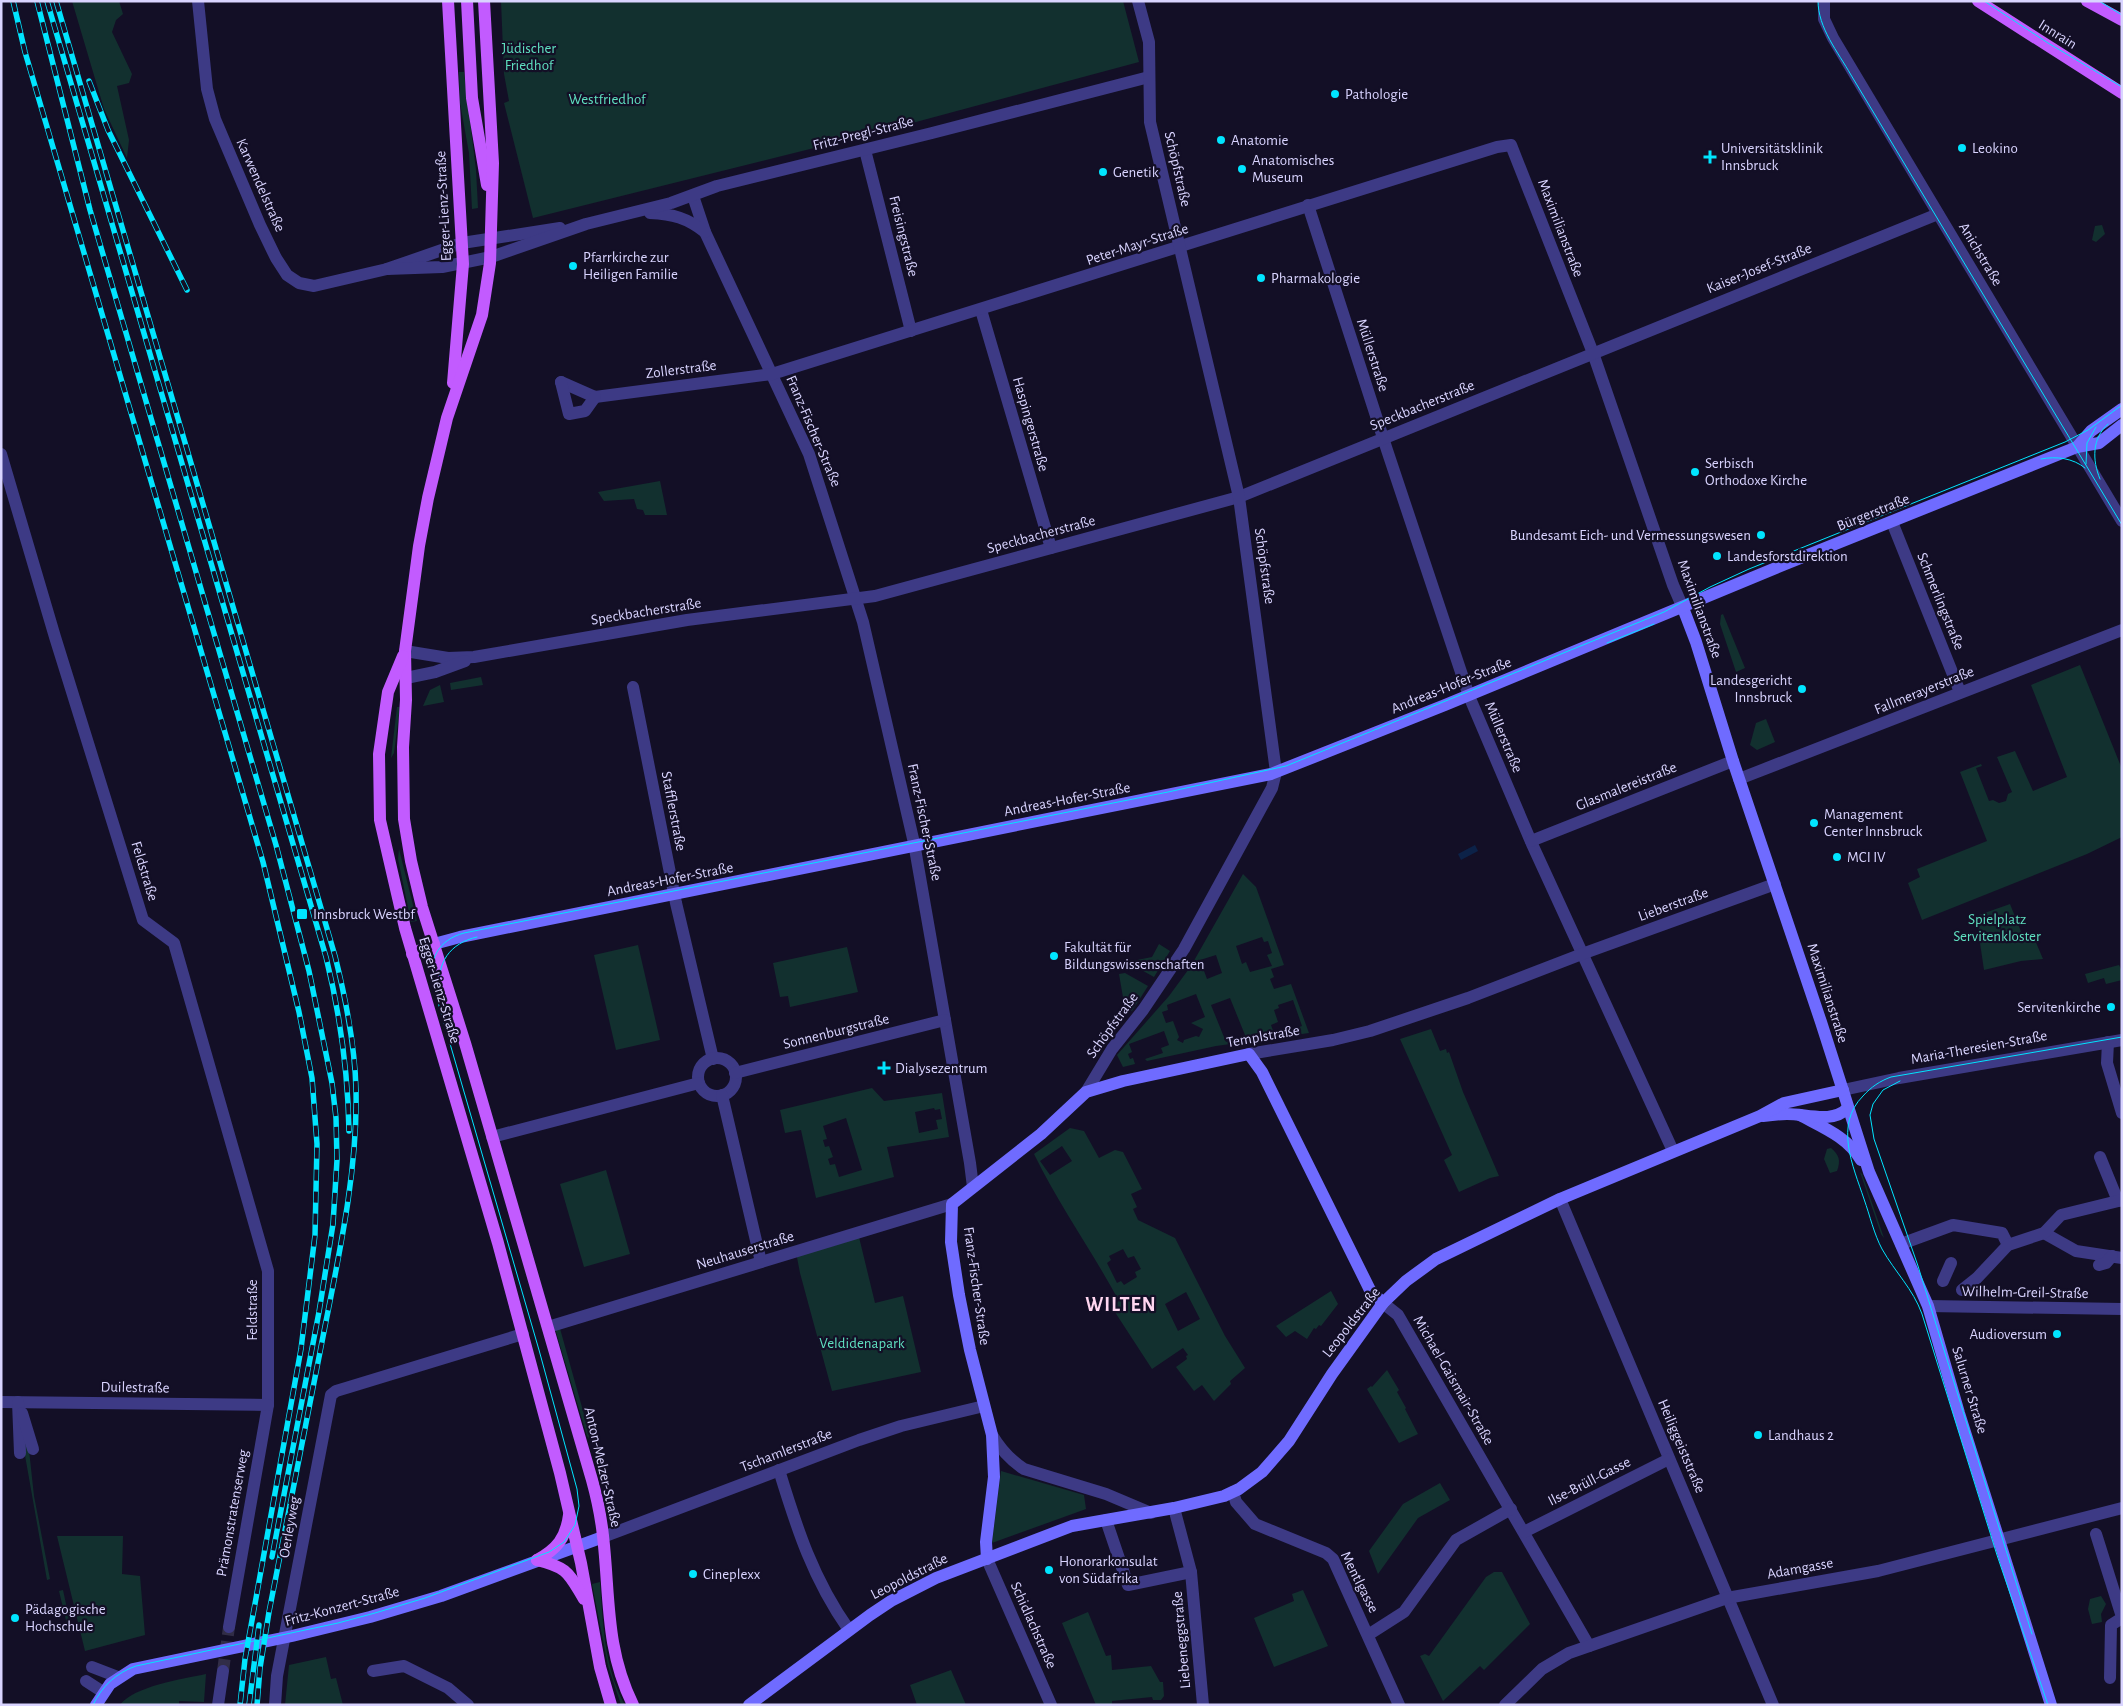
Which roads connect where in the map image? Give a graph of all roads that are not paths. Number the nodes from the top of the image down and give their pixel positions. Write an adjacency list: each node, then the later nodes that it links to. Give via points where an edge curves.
1 (198, 1): 26 (street, Karwendelstraße, via 207,89 214,119 260,225 287,275 300,283 314,286)
2 (448, 1): 22 (main road, Egger-Lienz-Straße)
3 (467, 1): 15 (main road, Egger-Lienz-Straße, via 472,98)
4 (484, 1): 15 (main road, Egger-Lienz-Straße, via 493,163)
5 (1138, 1): 10 (street, Schöpfstraße, via 1148,42)
6 (1824, 1): 18 (street, Anichstraße, via 1823,14 1829,31)
7 (1978, 1): 11 (main road, Innrain)
8 (2087, 1): 9 (main road)
9 (2122, 20)
10 (1149, 77): 13 (street, Fritz-Pregl-Straße); 23 (street, Schöpfstraße, via 1150,122)
11 (2122, 93)
12 (1511, 145): 16 (street, Peter-Mayr-Straße); 29 (street, Maximilianstraße)
13 (865, 150): 14 (street, Fritz-Pregl-Straße, via 717,186); 28 (street, Freisingstraße)
14 (693, 196): 17 (street, Fritz-Pregl-Straße); 20 (street, Franz-Fischer-Straße)
15 (491, 204): 21 (main road, Egger-Lienz-Straße)
16 (1308, 205): 23 (street, Peter-Mayr-Straße); 35 (street, Müllerstraße)
17 (637, 212): 19 (street, Fritz-Pregl-Straße); 20 (street, via 676,215)
18 (1938, 214): 29 (street, Kaiser-Josef-Straße); 36 (street, Anichstraße)
19 (586, 224): 21 (street, Fritz-Pregl-Straße); 24 (street, Fritz-Pregl-Straße)
20 (705, 232): 30 (street, Franz-Fischer-Straße)
21 (491, 237): 22 (street, Fritz-Pregl-Straße); 24 (main road, Egger-Lienz-Straße)
22 (462, 243): 25 (main road, Egger-Lienz-Straße); 26 (street, Karwendelstraße)
23 (1179, 248): 27 (street, Peter-Mayr-Straße); 38 (street, Schöpfstraße)
24 (491, 257): 25 (street, Fritz-Pregl-Straße); 32 (main road, Egger-Lienz-Straße, via 482,315)
25 (463, 264): 26 (street, Karwendelstraße); 32 (main road, Egger-Lienz-Straße)
26 (387, 269)
27 (981, 310): 28 (street, Peter-Mayr-Straße); 41 (street, Haspingerstraße)
28 (911, 331): 30 (street, Peter-Mayr-Straße)
29 (1592, 353): 35 (street, Speckbacherstraße); 43 (street, Maximilianstraße)
30 (772, 374): 31 (street, Zollerstraße); 42 (street, Franz-Fischer-Straße, via 815,468)
31 (595, 397)
32 (450, 408): 45 (main road, Egger-Lienz-Straße, via 424,522)
33 (2122, 409): 36 (street, Bürgerstraße, via 2091,431)
34 (2122, 425): 36 (street, Bürgerstraße, via 2099,442)
35 (1383, 438): 38 (street, Speckbacherstraße); 50 (street, Müllerstraße)
36 (2077, 447): 39 (street, Anichstraße); 40 (street, Bürgerstraße)
37 (1, 454): 101 (street, Feldstraße, via 143,920 174,943 268,1271)
38 (1239, 497): 41 (street, Speckbacherstraße); 52 (street, Schöpfstraße)
39 (2122, 521)
40 (1892, 522): 43 (street, Bürgerstraße); 49 (street, Schmerlingstraße)
41 (1051, 548): 42 (street, Speckbacherstraße)
42 (856, 599): 46 (street, Speckbacherstraße, via 687,620); 57 (street, Franz-Fischer-Straße)
43 (1683, 608): 50 (street, Andreas-Hofer-Straße); 51 (street, Maximilianstraße)
44 (2122, 630): 49 (street, Fallmerayerstraße)
45 (405, 652): 46 (street, Speckbacherstraße, via 448,658); 47 (main road, Egger-Lienz-Straße); 54 (main road, Egger-Lienz-Straße, via 388,692 379,754)
46 (474, 657): 47 (street, Speckbacherstraße, via 435,672)
47 (406, 678): 55 (main road, Egger-Lienz-Straße)
48 (633, 688): 59 (street, Stafflerstraße)
49 (1960, 692): 53 (street, Fallmerayerstraße)
50 (1469, 696): 52 (street, Andreas-Hofer-Straße); 56 (street, Müllerstraße)
51 (1733, 761): 53 (street, Maximilianstraße); 56 (street, Glasmalereistraße)
52 (1276, 772): 57 (street, Andreas-Hofer-Straße); 71 (street, Schöpfstraße, via 1272,788 1184,949 1144,1010 1112,1049)
53 (1739, 779): 58 (street, Maximilianstraße)
54 (379, 780): 55 (main road, via 395,780); 61 (main road, Egger-Lienz-Straße, via 380,820)
55 (403, 795): 60 (main road, Egger-Lienz-Straße, via 412,868)
56 (1531, 841): 62 (street, Müllerstraße)
57 (915, 846): 59 (street, Andreas-Hofer-Straße); 63 (street, Franz-Fischer-Straße)
58 (1774, 884): 62 (street, Lieberstraße); 70 (street, Maximilianstraße)
59 (675, 895): 60 (street, Andreas-Hofer-Straße); 67 (street, Stafflerstraße)
60 (434, 944): 61 (main road); 77 (main road, Egger-Lienz-Straße)
61 (412, 954): 98 (main road, Egger-Lienz-Straße)
62 (1582, 954): 66 (street, Templstraße, via 1370,1031); 78 (street, Müllerstraße)
63 (945, 1020): 68 (street, Sonnenburgstraße); 81 (street, Franz-Fischer-Straße)
64 (2122, 1040): 65 (street, Maria-Theresien-Straße)
65 (2108, 1042): 70 (street, Maria-Theresien-Straße); 74 (street, via 2107,1063)
66 (1249, 1054): 71 (street, Templstraße); 94 (street, Michael-Gaismair-Straße, via 1262,1072 1370,1290)
67 (713, 1058): 68 (street, via 724,1060); 69 (street, via 699,1070)
68 (735, 1073): 72 (street, via 732,1089)
69 (699, 1083): 72 (street, via 710,1095); 77 (street)
70 (1843, 1090): 73 (street, Salurner Straße); 76 (street, Leopoldstraße, via 1784,1103)
71 (1086, 1092): 81 (street, Templstraße, via 1026,1146)
72 (722, 1095): 89 (street)
73 (1848, 1108): 75 (street, Leopoldstraße, via 1825,1118); 80 (street, Salurner Straße)
74 (2122, 1113)
75 (1800, 1115): 76 (street, Leopoldstraße); 80 (street, via 1843,1140 1856,1151)
76 (1760, 1116): 78 (street, Leopoldstraße)
77 (492, 1137): 97 (main road, Egger-Lienz-Straße)
78 (1673, 1151): 82 (street, Leopoldstraße)
79 (2100, 1157): 83 (street)
80 (1869, 1172): 86 (street, Salurner Straße)
81 (973, 1187): 84 (street)
82 (1560, 1200): 94 (street, Leopoldstraße, via 1436,1259); 105 (street, Heiliggeiststraße)
83 (2120, 1201): 85 (street, via 2061,1215)
84 (952, 1204): 89 (street, Neuhauserstraße); 102 (street, Franz-Fischer-Straße, via 951,1242 959,1294)
85 (2044, 1233): 87 (street); 88 (street, via 2076,1251)
86 (1901, 1244): 87 (street, via 1953,1225 2002,1233); 95 (street, Salurner Straße)
87 (2008, 1245): 93 (street)
88 (2117, 1257): 91 (street)
89 (761, 1262): 97 (street, Neuhauserstraße)
90 (1951, 1263): 92 (street)
91 (2100, 1265)
92 (1943, 1281)
93 (1962, 1290)
94 (1383, 1303): 107 (street, Leopoldstraße, via 1289,1441 1262,1472); 110 (street, Michael-Gaismair-Straße, via 1398,1314)
95 (1928, 1306): 96 (street, Wilhelm-Greil-Straße); 117 (street, Salurner Straße)
96 (2122, 1309)
97 (548, 1327): 116 (main road, Anton-Melzer-Straße, via 587,1460)
98 (523, 1334): 111 (main road); 138 (street, Oerleyweg, via 331,1395)
99 (1, 1402): 100 (street, Duilestraße)
100 (18, 1402): 101 (street, Duilestraße); 104 (street)
101 (268, 1405): 125 (street, Prämonstratenserweg)
102 (984, 1406): 103 (street, Franz-Fischer-Straße); 106 (street, Tschamlerstraße, via 901,1426)
103 (992, 1435): 112 (street, Franz-Fischer-Straße, via 1000,1450 1024,1469 1106,1494); 119 (street, Franz-Fischer-Straße, via 994,1477)
104 (26, 1451)
105 (1670, 1459): 114 (street, Ilse-Brüll-Gasse); 122 (street, Heiliggeiststraße)
106 (779, 1470): 116 (street, Tschamlerstraße); 126 (street, via 807,1553 822,1587)
107 (1233, 1492): 108 (street, Leopoldstraße); 127 (street, Mentlgasse, via 1236,1502 1255,1524 1331,1557)
108 (1174, 1508): 112 (street, Leopoldstraße); 121 (street, Liebeneggstraße)
109 (2122, 1508): 117 (street, Adamgasse)
110 (1510, 1509): 114 (street, Michael-Gaismair-Straße); 127 (street, via 1456,1540 1404,1612)
111 (569, 1510): 118 (main road); 120 (main road, via 561,1542 552,1552)
112 (1151, 1512): 113 (street, Leopoldstraße)
113 (1106, 1520): 119 (street, Leopoldstraße, via 1072,1526); 121 (street, Liebeneggstraße, via 1128,1585)
114 (1524, 1532): 128 (street, Michael-Gaismair-Straße)
115 (2096, 1534): 124 (street)
116 (603, 1537): 118 (street, Fritz-Konzert-Straße); 141 (main road, Anton-Melzer-Straße, via 614,1651 619,1674)
117 (2000, 1539): 122 (street, Adamgasse, via 1878,1571); 148 (street, Salurner Straße)
118 (577, 1545): 120 (street, Fritz-Konzert-Straße); 123 (main road)
119 (987, 1559): 126 (street, Leopoldstraße, via 909,1591); 143 (street, Schidlachstraße)
120 (537, 1560): 123 (main road, via 563,1569); 132 (street, Fritz-Konzert-Straße, via 370,1617 133,1669)
121 (1191, 1572): 144 (street, Liebeneggstraße)
122 (1727, 1598): 128 (street, Adamgasse); 147 (street, Heiliggeiststraße)
123 (589, 1605): 140 (main road, via 600,1667)
124 (2122, 1617): 133 (street, via 2111,1625)
125 (229, 1627)
126 (849, 1630): 142 (street, Leopoldstraße)
127 (1368, 1635): 145 (street, Mentlgasse)
128 (1589, 1646): 146 (street, Adamgasse, via 1550,1663)
129 (92, 1667): 132 (street)
130 (223, 1671): 137 (street)
131 (373, 1671): 139 (street, via 404,1666 448,1688)
132 (118, 1677): 135 (street, Fritz-Konzert-Straße)
133 (2110, 1678)
134 (86, 1681): 135 (street)
135 (103, 1692): 136 (street, Fritz-Konzert-Straße)
136 (96, 1705)
137 (218, 1705)
138 (274, 1705)
139 (468, 1705)
140 (611, 1705)
141 (633, 1705)
142 (749, 1705)
143 (1051, 1705)
144 (1204, 1705)
145 (1399, 1705)
146 (1505, 1705)
147 (1773, 1705)
148 (2051, 1705)

